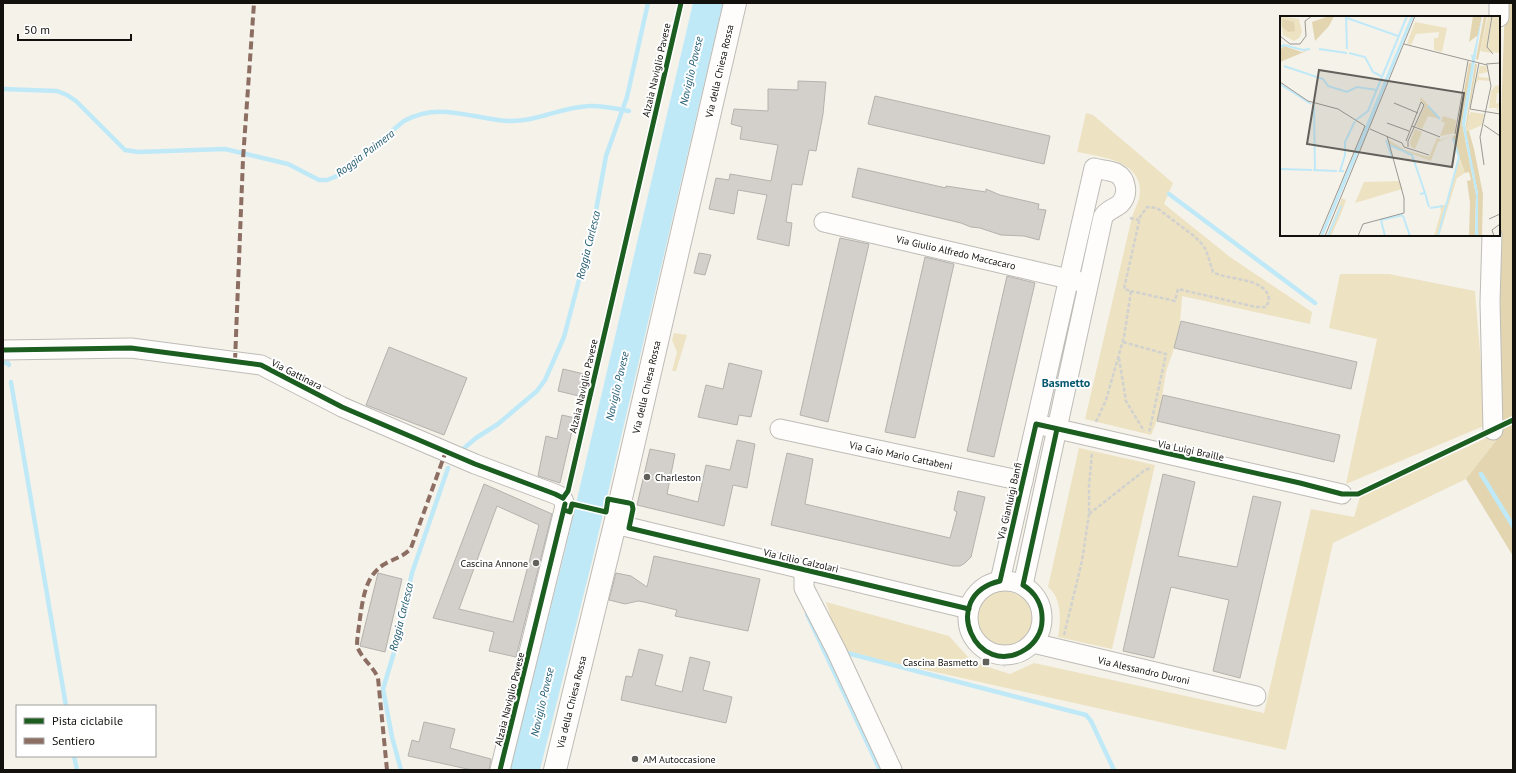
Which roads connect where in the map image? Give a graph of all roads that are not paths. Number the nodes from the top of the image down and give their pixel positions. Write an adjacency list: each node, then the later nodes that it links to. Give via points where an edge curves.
1 (735, 3): 16 (main road, Via della Chiesa Rossa)
2 (1499, 3): 3 (street)
3 (1499, 16)
4 (824, 222): 6 (street, Via Giulio Alfredo Maccacaro)
5 (1492, 236): 12 (street, via 1490,302)
6 (1069, 278): 7 (street, Via Giulio Alfredo Maccacaro); 7 (street, Via Gianluigi Banfi, via 1094,168 1110,171 1118,174 1123,180 1125,195 1120,204 1103,217); 9 (street, Via Gianluigi Banfi)
7 (1088, 284): 11 (street, Via Gianluigi Banfi)
8 (3, 350): 15 (street, Via Gattinara, via 131,348 261,366 342,407)
9 (1036, 424): 11 (street, Via Luigi Braille); 13 (street, Via Gianluigi Banfi)
10 (780, 429): 13 (street, Via Caio Mario Cattabeni)
11 (1056, 429): 14 (street, Via Luigi Braille); 19 (street, Via Gianluigi Banfi)
12 (1493, 430)
13 (1023, 481): 18 (street, Via Gianluigi Banfi)
14 (1342, 494)
15 (563, 498): 23 (street, Alzaia Naviglio Pavese, via 564,510)
16 (614, 524): 17 (street, Via Icilio Calzolari); 24 (main road, Via della Chiesa Rossa)
17 (804, 570): 20 (street, Via Icilio Calzolari); 25 (street, via 804,588)
18 (1000, 581): 19 (street); 20 (street, via 988,585 974,596)
19 (1023, 585): 21 (street, via 1035,596 1042,613 1041,629)
20 (968, 609): 21 (street, via 968,623 972,636 988,652 1011,655)
21 (1033, 643): 22 (street, Via Alessandro Duroni)
22 (1256, 696)
23 (500, 770)
24 (555, 770)
25 (892, 770)

